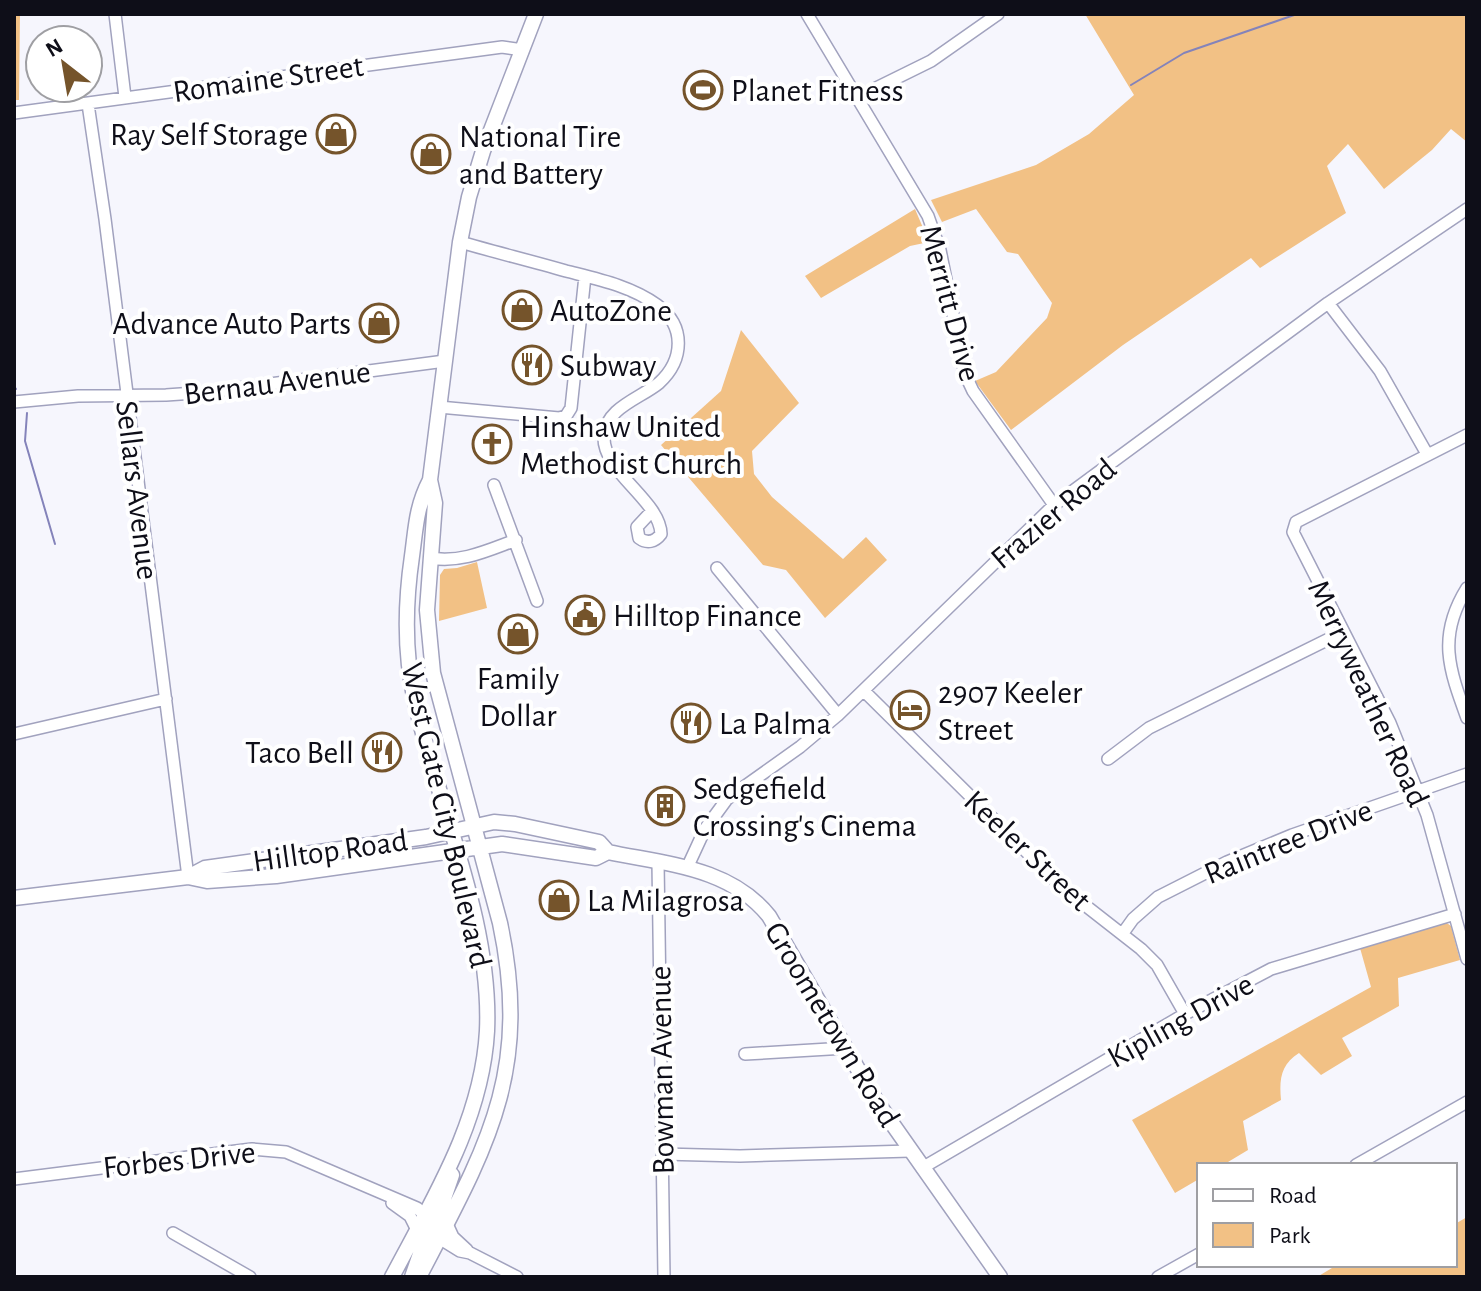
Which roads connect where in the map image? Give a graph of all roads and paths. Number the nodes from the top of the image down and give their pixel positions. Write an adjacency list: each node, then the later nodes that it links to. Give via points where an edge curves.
1 (115, 14): 6 (street)
2 (536, 14): 5 (main road, West Gate City Boulevard)
3 (807, 14): 7 (street, Merritt Drive)
4 (998, 14): 7 (street, via 931,61)
5 (523, 50): 6 (street, Romaine Street, via 502,47); 12 (main road, West Gate City Boulevard, via 483,151)
6 (125, 97): 8 (street, Romaine Street)
7 (858, 97): 23 (street, Merritt Drive, via 936,235 969,384)
8 (104, 101)
9 (88, 104): 10 (street, Romaine Street); 16 (street, Sellars Avenue)
10 (14, 113)
11 (1467, 209): 14 (street, Frazier Road)
12 (460, 242): 13 (street); 15 (main road, West Gate City Boulevard)
13 (585, 276): 18 (street, via 566,416); 24 (street, via 655,303 675,325 679,352 671,369 649,391 615,412 604,435 612,460)
14 (1328, 303): 20 (street, via 1380,371); 23 (street, Frazier Road)
15 (445, 361): 16 (street, Bernau Avenue, via 209,392); 18 (main road, West Gate City Boulevard)
16 (126, 395): 17 (street, Bernau Avenue); 32 (street, Sellars Avenue)
17 (14, 402)
18 (439, 407): 21 (main road, West Gate City Boulevard)
19 (1467, 435): 20 (street)
20 (1427, 454): 30 (street, Merryweather Road, via 1296,522 1293,532)
21 (430, 480): 26 (main road, West Gate City Boulevard, via 435,503); 40 (main road, West Gate City Boulevard, via 419,501 406,633 414,700)
22 (494, 485): 25 (street)
23 (1054, 505): 31 (street, Frazier Road)
24 (651, 512)
25 (516, 540): 26 (street, via 463,559); 29 (street)
26 (430, 558): 39 (main road, West Gate City Boulevard, via 427,610 433,673)
27 (717, 568): 33 (street)
28 (1467, 588): 34 (street, via 1447,645)
29 (537, 601)
30 (1343, 632): 36 (street, via 1149,728); 38 (street, Merryweather Road)
31 (864, 691): 33 (street, Frazier Road); 49 (street, Keeler Street, via 1063,888)
32 (166, 699): 35 (street); 46 (street, Sellars Avenue)
33 (838, 715): 45 (street, Frazier Road, via 727,799)
34 (1467, 718)
35 (14, 734)
36 (1108, 759)
37 (1467, 774): 38 (street, Raintree Drive)
38 (1417, 790): 48 (street, Merryweather Road); 49 (street, Raintree Drive, via 1213,869 1158,897)
39 (474, 826): 40 (main road, Hilltop Road); 41 (main road, West Gate City Boulevard); 43 (main road, Groometown Road, via 515,824 599,842)
40 (451, 831): 42 (main road, West Gate City Boulevard); 46 (main road, Hilltop Road, via 205,868)
41 (479, 845): 42 (main road, Groometown Road); 43 (main road, Groometown Road, via 511,844 596,858); 63 (main road, West Gate City Boulevard, via 508,965 510,1050 490,1132)
42 (456, 850): 46 (main road, Hilltop Road, via 276,876 207,881); 55 (main road, West Gate City Boulevard, via 481,948 487,1007 483,1067)
43 (608, 852): 44 (main road, Groometown Road)
44 (658, 862): 45 (main road, Groometown Road); 57 (street, Bowman Avenue)
45 (687, 868): 52 (main road, Groometown Road, via 727,880 763,907)
46 (188, 877): 47 (main road, Hilltop Road)
47 (14, 898)
48 (1455, 914): 50 (street, Merryweather Road); 51 (street, Kipling Drive, via 1271,969)
49 (1123, 933): 51 (street, Keeler Street, via 1157,965)
50 (1467, 959)
51 (1185, 1014): 59 (street, Kipling Drive)
52 (846, 1048): 53 (street); 56 (main road, Groometown Road)
53 (745, 1054)
54 (1467, 1102): 58 (street)
55 (460, 1144): 62 (main road, West Gate City Boulevard); 66 (main road, via 437,1219)
56 (910, 1151): 57 (street); 59 (main road, Groometown Road)
57 (663, 1154): 74 (street, Bowman Avenue)
58 (1360, 1163)
59 (922, 1168): 75 (main road, Groometown Road)
60 (14, 1179): 61 (street, Forbes Drive, via 264,1149 286,1152)
61 (383, 1195): 62 (street, Forbes Drive); 64 (street, Forbes Drive, via 410,1216)
62 (425, 1215): 64 (main road, West Gate City Boulevard); 71 (main road, via 428,1231)
63 (447, 1224): 66 (main road, West Gate City Boulevard); 67 (street)
64 (417, 1230): 70 (main road, West Gate City Boulevard)
65 (173, 1233): 69 (street)
66 (439, 1238): 67 (street); 72 (main road, West Gate City Boulevard)
67 (470, 1253): 73 (street)
68 (1197, 1255): 76 (street)
69 (250, 1277)
70 (392, 1277)
71 (412, 1277)
72 (419, 1277)
73 (517, 1277)
74 (664, 1277)
75 (1000, 1277)
76 (1158, 1277)

